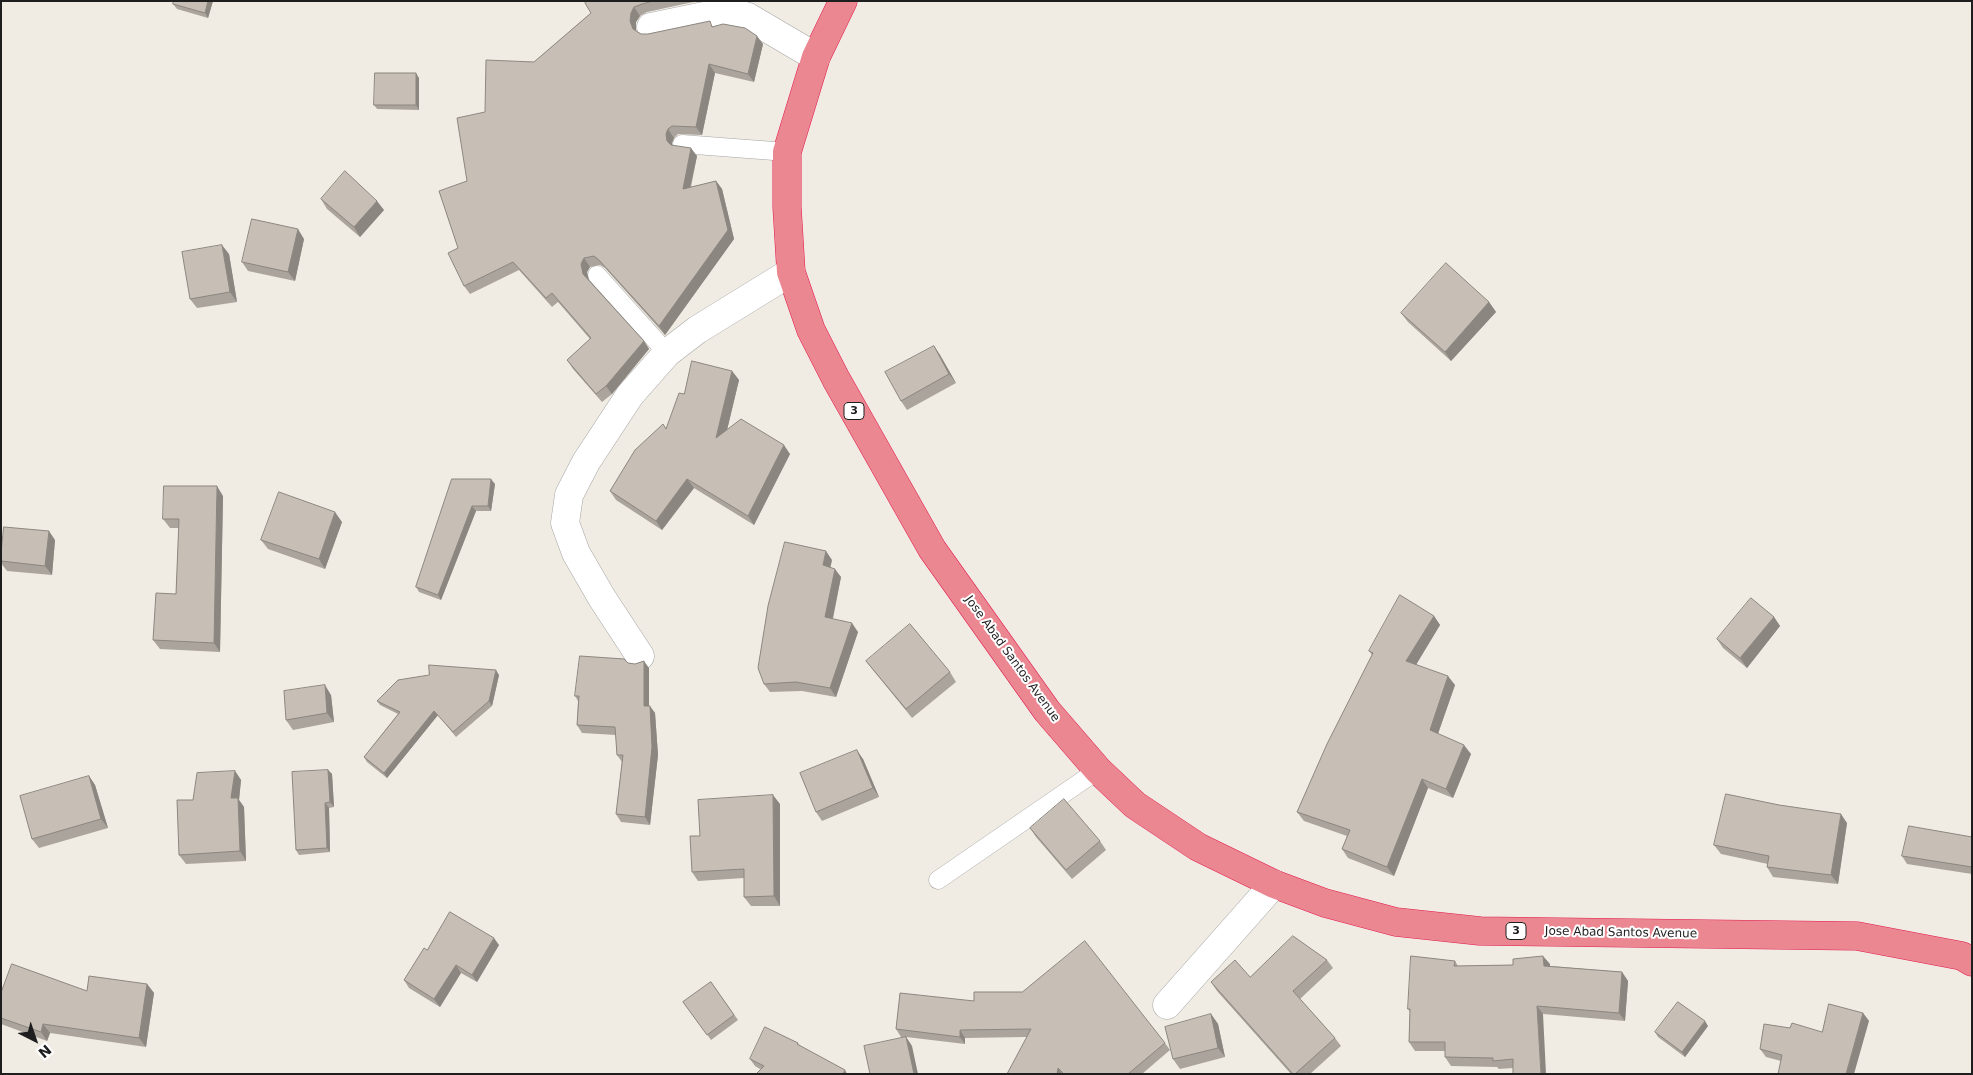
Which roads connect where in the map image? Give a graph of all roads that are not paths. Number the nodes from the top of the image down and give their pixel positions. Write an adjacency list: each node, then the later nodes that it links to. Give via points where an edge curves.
1 (844, 1): 3 (highway, Jose Abad Santos Avenue / 3)
2 (651, 27): 3 (street, via 728,11 748,17)
3 (816, 57): 5 (highway, Jose Abad Santos Avenue / 3)
4 (682, 144): 5 (lane)
5 (787, 152): 6 (highway, Jose Abad Santos Avenue / 3)
6 (791, 272): 8 (street, via 697,330); 10 (highway, Jose Abad Santos Avenue / 3, via 812,330 836,379 932,549 1047,711)
7 (597, 275): 8 (lane)
8 (668, 353): 9 (street, via 630,395 586,462 569,495 565,523 576,554)
9 (640, 656)
10 (1098, 770): 11 (lane); 12 (highway, Jose Abad Santos Avenue / 3, via 1135,805 1198,847)
11 (938, 880)
12 (1274, 884): 13 (highway, Jose Abad Santos Avenue / 3, via 1325,904 1396,922 1480,931 1857,936 1962,956); 14 (street)
13 (1972, 962)
14 (1167, 1005)

